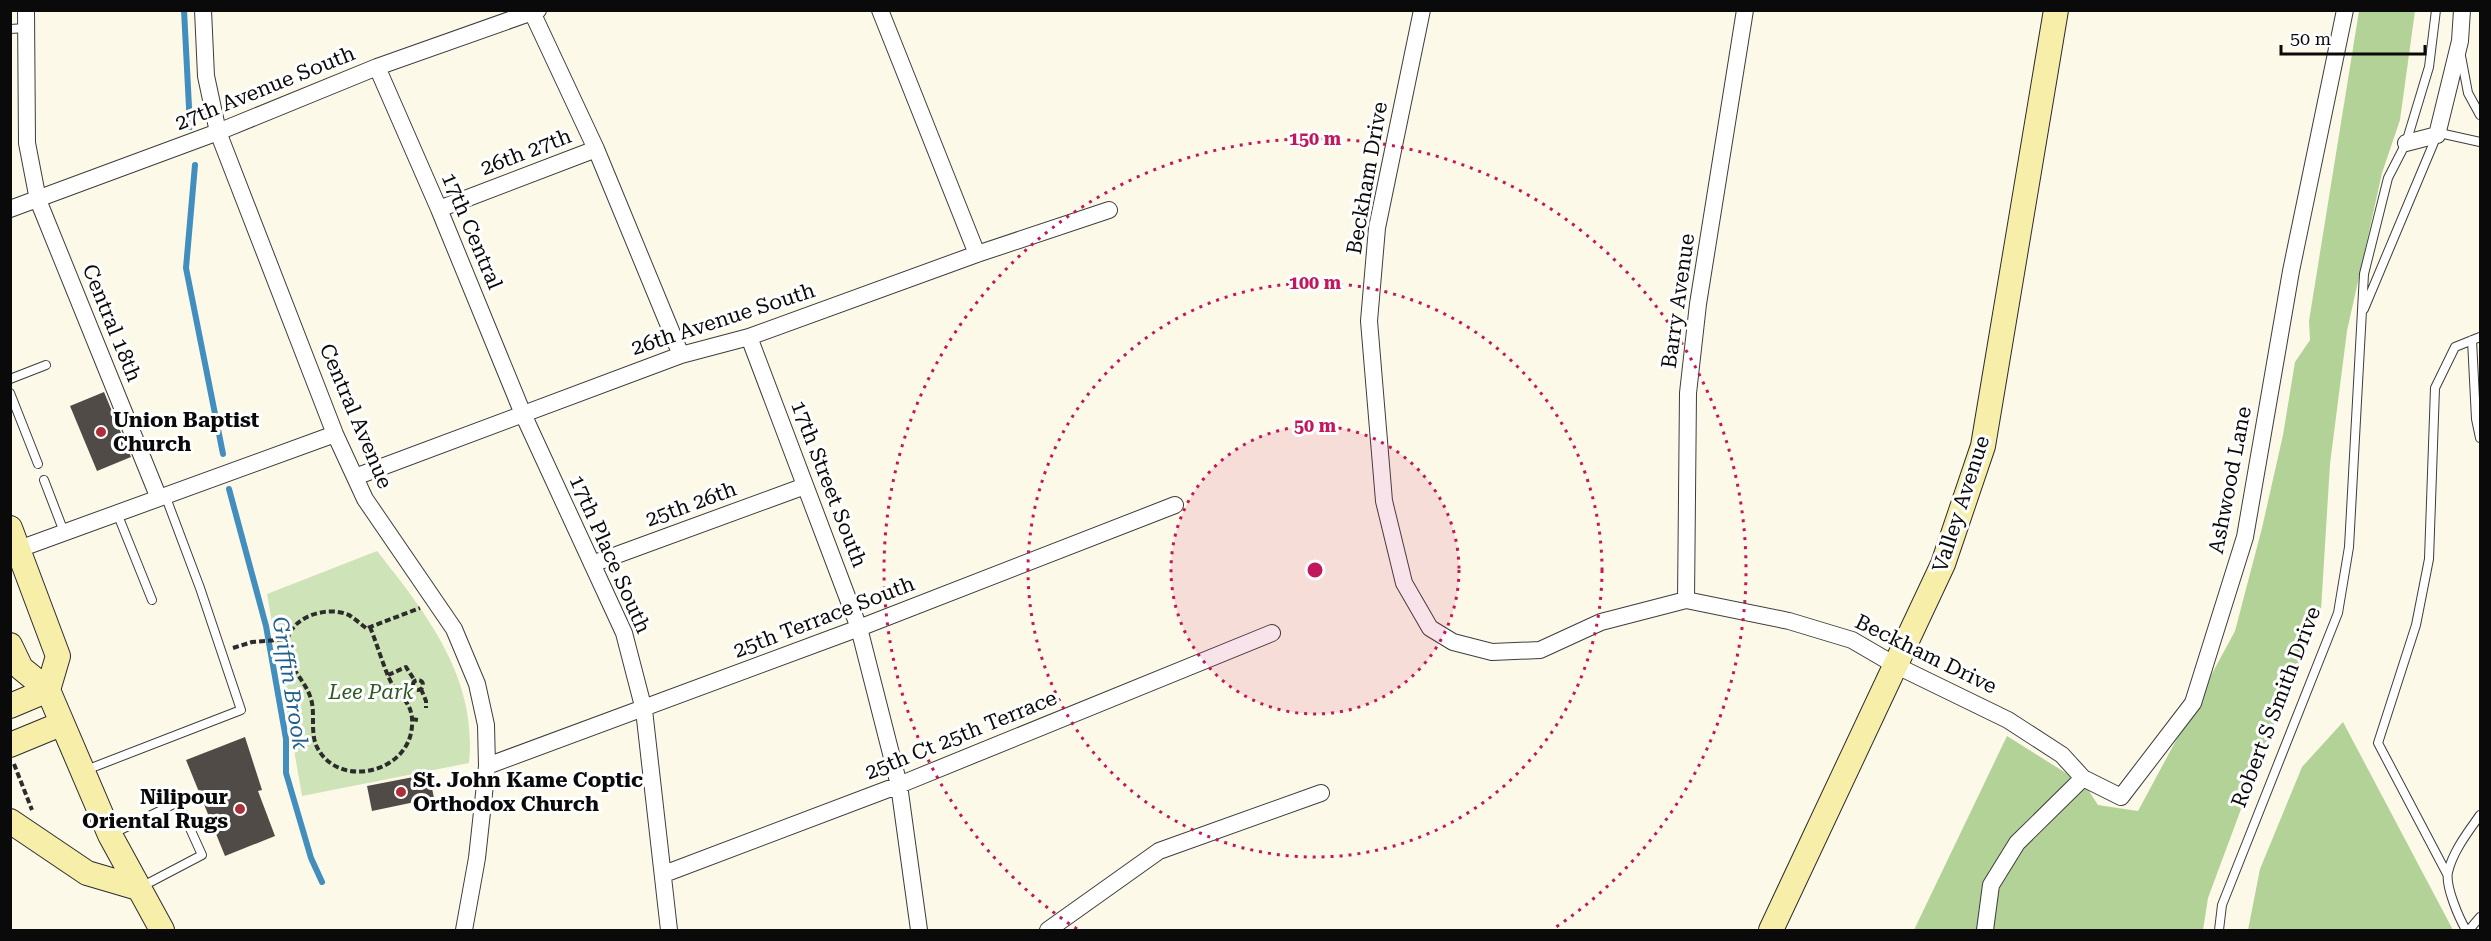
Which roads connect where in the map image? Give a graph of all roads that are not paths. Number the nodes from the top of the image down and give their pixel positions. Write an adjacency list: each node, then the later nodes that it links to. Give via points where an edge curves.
1 (26, 10): 11 (street, Central 18th)
2 (203, 10): 15 (street, Central Avenue, via 206,76)
3 (880, 10): 24 (street)
4 (1422, 10): 47 (street, Beckham Drive, via 1377,228 1369,321 1384,501 1404,583 1430,628 1453,642 1492,652 1540,650 1601,622)
5 (1745, 10): 47 (street, Barry Avenue, via 1698,304 1688,393)
6 (2056, 10): 51 (main road, Valley Avenue, via 1983,446 1943,564)
7 (2344, 10): 60 (street, Ashwood Lane, via 2291,271 2245,537 2193,703 2121,797)
8 (2436, 10): 18 (lane, Robert S Smith Drive, via 2429,67)
9 (2462, 10): 12 (street, Robert S Smith Drive)
10 (534, 11): 13 (street, 27th Avenue South); 19 (street)
11 (19, 29): 20 (street, Central 18th, via 27,143)
12 (2460, 41): 14 (lane, via 2468,93); 16 (street, Robert S Smith Drive)
13 (377, 67): 15 (street, 27th Avenue South); 22 (street, 17th Central)
14 (2481, 115)
15 (218, 132): 20 (street, 27th Avenue South); 34 (street, Central Avenue)
16 (2437, 135): 17 (lane); 18 (street); 25 (lane, Robert S Smith Drive)
17 (2481, 142)
18 (2406, 143): 25 (lane, Robert S Smith Drive, via 2388,178 2364,274)
19 (596, 149): 22 (street, 26th 27th); 29 (street)
20 (38, 200): 21 (street, 27th Avenue South); 40 (street, Central 18th)
21 (10, 209)
22 (439, 209): 33 (street, 17th Central)
23 (1108, 210): 24 (street, 26th Avenue South)
24 (977, 254): 26 (street, 26th Avenue South)
25 (2362, 315): 77 (lane, Robert S Smith Drive, via 2349,547 2338,613 2222,905)
26 (749, 337): 29 (street, 26th Avenue South); 39 (street, 17th Street South)
27 (2481, 337): 28 (lane)
28 (2472, 340): 35 (lane, via 2476,419); 67 (lane, via 2455,347 2435,388 2429,559 2416,625 2378,743)
29 (681, 355): 33 (street, 26th Avenue South)
30 (46, 365): 31 (lane)
31 (10, 379)
32 (10, 393): 36 (lane)
33 (523, 414): 37 (street, 26th Avenue South); 45 (street, 17th Place South)
34 (335, 434): 37 (street, Central Avenue); 40 (street)
35 (2481, 438)
36 (38, 464)
37 (355, 477): 58 (street, Central Avenue, via 365,499 454,629 477,684 486,725)
38 (44, 480): 43 (lane)
39 (805, 486): 45 (street, 25th 26th); 48 (street, 17th Street South)
40 (162, 495): 42 (street); 59 (lane, via 241,710)
41 (1175, 505): 48 (street, 25th Terrace South)
42 (117, 513): 43 (street); 46 (lane)
43 (64, 532): 44 (street)
44 (15, 538): 52 (main road, via 58,656)
45 (592, 564): 54 (street, 17th Place South, via 624,633)
46 (152, 600)
47 (1686, 600): 51 (street, Beckham Drive, via 1789,621 1852,640)
48 (859, 628): 54 (street, 25th Terrace South); 61 (street, 17th Street South)
49 (1272, 633): 61 (street, 25th Ct 25th Terrace)
50 (10, 645): 52 (main road, via 21,668)
51 (1895, 665): 55 (street, Beckham Drive); 75 (main road, Valley Avenue)
52 (48, 690): 53 (main road); 56 (main road)
53 (10, 706)
54 (644, 710): 58 (street, 25th Terrace South); 66 (street, 17th Place South)
55 (2008, 720): 60 (street, Ashwood Lane, via 2062,755)
56 (61, 724): 57 (main road); 59 (main road)
57 (17, 753)
58 (487, 766): 71 (street, Central Avenue)
59 (82, 772): 65 (main road)
60 (2083, 778): 76 (street, via 2017,843 1991,885)
61 (899, 785): 66 (street, 25th Ct 25th Terrace); 73 (street, 17th Street South)
62 (1321, 793): 74 (street, via 1159,851)
63 (2481, 815): 67 (lane, via 2462,839)
64 (10, 821): 68 (main road, via 87,873)
65 (111, 835): 68 (main road); 68 (lane, via 178,802 202,855)
66 (664, 874): 72 (street, 17th Place South)
67 (2447, 874): 78 (lane, via 2457,912)
68 (138, 888): 70 (main road)
69 (2481, 917): 78 (lane)
70 (162, 930)
71 (464, 930)
72 (669, 930)
73 (919, 930)
74 (1048, 930)
75 (1771, 930)
76 (1985, 930)
77 (2218, 930)
78 (2467, 930)

